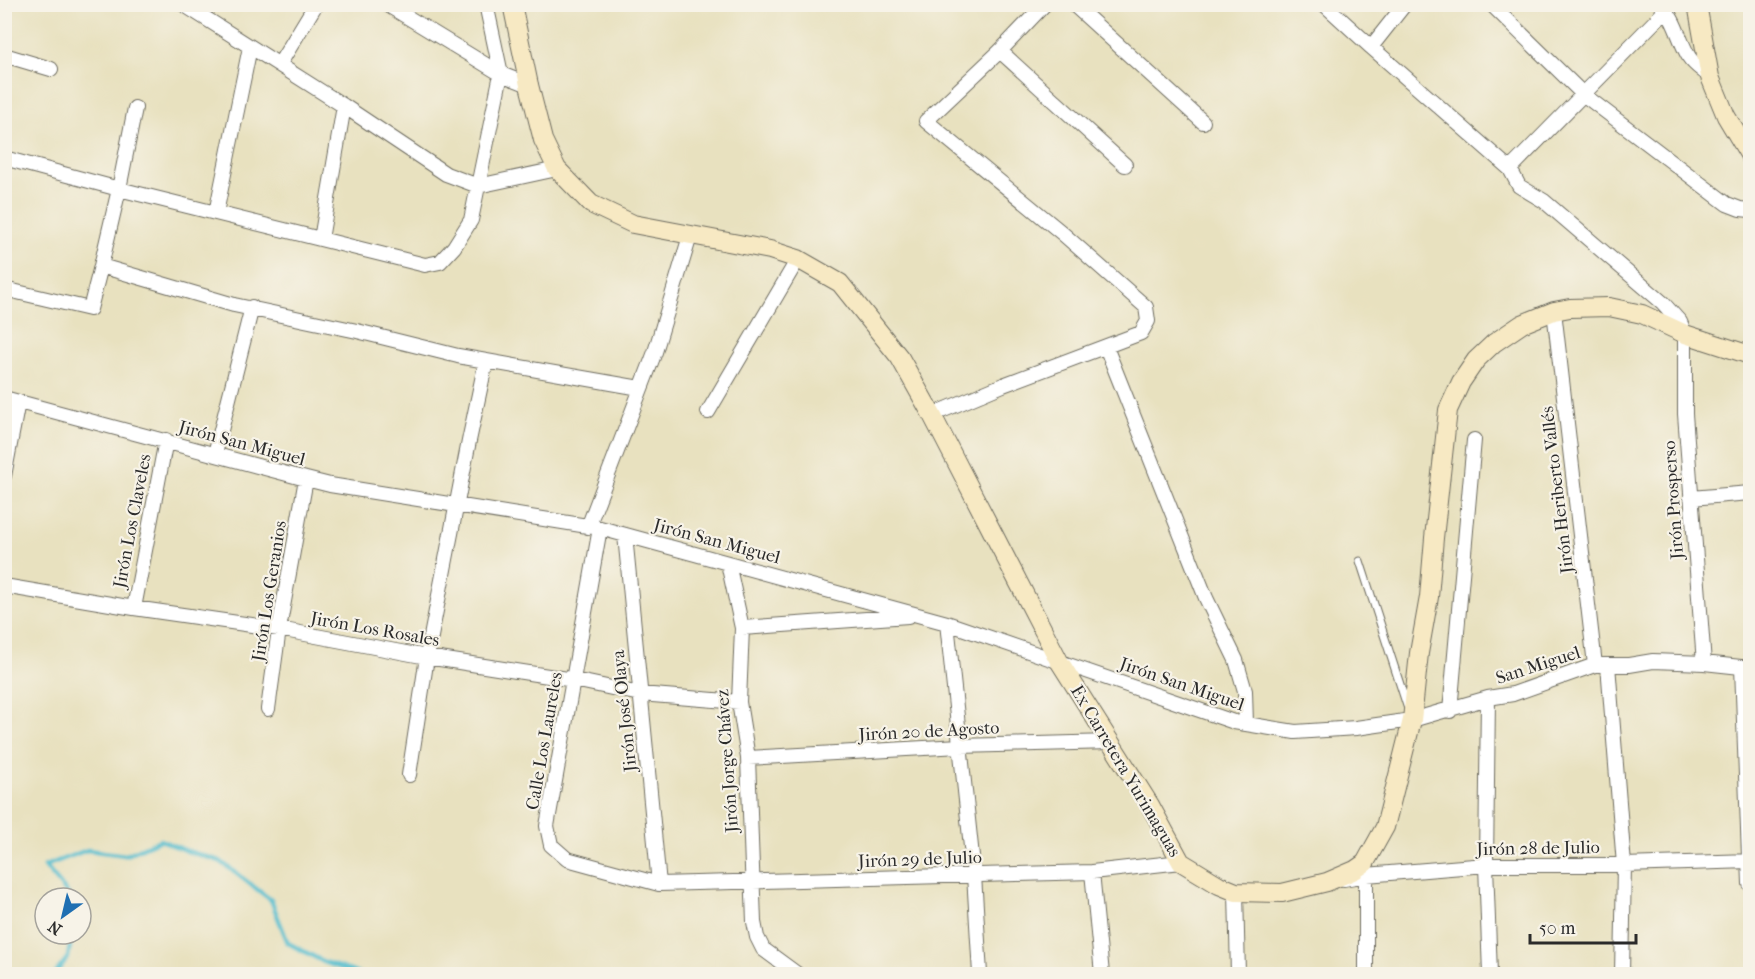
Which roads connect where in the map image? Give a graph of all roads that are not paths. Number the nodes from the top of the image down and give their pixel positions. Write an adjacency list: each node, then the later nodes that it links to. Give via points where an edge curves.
1 (316, 4): 17 (street)
2 (386, 4): 19 (street)
3 (486, 4): 19 (street)
4 (512, 4): 21 (street, Ex Carretera Yurimaguas)
5 (1045, 4): 15 (street)
6 (1073, 4): 25 (street)
7 (1324, 4): 14 (street)
8 (1405, 4): 14 (street)
9 (1491, 4): 22 (street)
10 (1696, 4): 20 (street)
11 (188, 6): 13 (street)
12 (1666, 6): 20 (street, via 1690,59); 22 (street)
13 (250, 47): 17 (street); 34 (street)
14 (1371, 47): 30 (street)
15 (1000, 51): 28 (street); 43 (street, via 926,121 1146,308 1148,321 1141,333)
16 (4, 55): 18 (street)
17 (279, 65): 23 (street)
18 (51, 69)
19 (501, 74): 21 (street); 31 (street)
20 (1710, 77): 26 (street, via 1726,116)
21 (529, 85): 29 (street, Ex Carretera Yurimaguas, via 543,140)
22 (1584, 95): 30 (street); 33 (street, via 1727,204)
23 (344, 106): 31 (street, via 446,174); 36 (street)
24 (135, 108): 32 (street)
25 (1203, 122)
26 (1750, 156)
27 (4, 158): 32 (street)
28 (1125, 165)
29 (557, 169): 31 (street); 35 (street, Ex Carretera Yurimaguas, via 591,204 633,224)
30 (1510, 169): 42 (street, via 1519,186 1544,201 1663,303)
31 (477, 186): 36 (street, via 471,220 440,262 426,265)
32 (119, 189): 34 (street); 38 (street)
33 (1750, 210)
34 (216, 213): 36 (street)
35 (690, 236): 37 (street, Ex Carretera Yurimaguas, via 721,239); 46 (street, Calle Los Laureles)
36 (321, 239)
37 (798, 259): 48 (street); 49 (street, Ex Carretera Yurimaguas, via 840,283 900,358)
38 (101, 266): 39 (street, via 90,309); 40 (street)
39 (4, 289)
40 (252, 308): 45 (street); 52 (street)
41 (1554, 311): 42 (street, Ex Carretera Yurimaguas, via 1609,307 1642,314); 71 (street, Jirón Heriberto Vallés); 79 (street, Ex Carretera Yurimaguas, via 1522,324 1494,343 1476,360 1448,410)
42 (1685, 334): 44 (street, Ex Carretera Yurimaguas); 56 (street, Jirón Prosperso, via 1684,414)
43 (1106, 347): 49 (street); 80 (street, via 1206,598 1236,660 1245,692)
44 (1750, 355)
45 (486, 361): 46 (street); 57 (street)
46 (640, 388): 58 (street, Calle Los Laureles)
47 (11, 400): 50 (street, Jirón San Miguel); 53 (street)
48 (708, 412)
49 (932, 415): 69 (street, Ex Carretera Yurimaguas)
50 (166, 440): 52 (street, Jirón San Miguel); 63 (street, Jirón Los Claveles)
51 (1474, 440): 78 (street)
52 (215, 454): 54 (street, Jirón San Miguel)
53 (4, 476)
54 (306, 479): 57 (street, Jirón San Miguel); 67 (street, Jirón Los Geranios)
55 (1750, 493): 56 (street)
56 (1691, 498): 70 (street, Jirón Prosperso)
57 (456, 504): 58 (street, Jirón San Miguel); 68 (street)
58 (594, 528): 59 (street, Jirón San Miguel); 73 (street, Calle Los Laureles)
59 (625, 535): 61 (street, Jirón San Miguel); 74 (street, Jirón José Olaya)
60 (1360, 561): 79 (lane)
61 (728, 563): 64 (street, Jirón San Miguel); 66 (street, Jirón Jorge Chávez)
62 (4, 586): 63 (street, Jirón Los Rosales)
63 (134, 608): 67 (street, Jirón Los Rosales)
64 (920, 615): 65 (street, Jirón San Miguel); 66 (street)
65 (947, 623): 69 (street, Jirón San Miguel); 82 (street)
66 (742, 628): 76 (street, Jirón Jorge Chávez)
67 (279, 629): 68 (street, Jirón Los Rosales); 77 (street, Jirón Los Geranios)
68 (427, 657): 73 (street, Jirón Los Rosales); 84 (street)
69 (1059, 661): 80 (street, Jirón San Miguel); 81 (street, Ex Carretera Yurimaguas)
70 (1704, 663): 71 (street, San Miguel); 72 (street, San Miguel)
71 (1601, 665): 75 (street, San Miguel); 88 (street, Jirón Heriberto Vallés)
72 (1746, 668): 85 (street)
73 (574, 680): 74 (street, Jirón Los Rosales); 94 (street, Calle Los Laureles, via 547,826 551,844 567,859)
74 (640, 694): 76 (street, Jirón Los Rosales); 94 (street, Jirón José Olaya)
75 (1488, 699): 78 (street, San Miguel); 87 (street)
76 (739, 702): 83 (street, Jirón Jorge Chávez)
77 (268, 709)
78 (1450, 711): 79 (street, San Miguel)
79 (1412, 720): 80 (street, Jirón San Miguel, via 1295,732); 93 (street, Ex Carretera Yurimaguas, via 1384,827 1372,852 1355,870)
80 (1246, 724)
81 (1111, 742): 82 (street, Jirón 20 de Agosto); 86 (street, Ex Carretera Yurimaguas)
82 (960, 746): 83 (street, Jirón 20 de Agosto); 90 (street)
83 (748, 758): 92 (street, Jirón Jorge Chávez)
84 (409, 775)
85 (1750, 861): 88 (street, Jirón 28 de Julio); 95 (street)
86 (1181, 862): 89 (street, Jirón 29 de Julio); 96 (street, Ex Carretera Yurimaguas)
87 (1486, 865): 88 (street, Jirón 28 de Julio); 91 (street, Jirón 28 de Julio); 102 (street)
88 (1624, 865): 103 (street, Jirón Heriberto Vallés)
89 (1092, 872): 90 (street, Jirón 29 de Julio); 99 (street)
90 (974, 875): 92 (street, Jirón 29 de Julio); 98 (street)
91 (1366, 876): 93 (street, Jirón 28 de Julio); 101 (street)
92 (752, 882): 94 (street, Jirón 29 de Julio); 97 (street, Jirón Jorge Chávez, via 757,937 763,949)
93 (1327, 882): 96 (street, Ex Carretera Yurimaguas, via 1282,893)
94 (659, 884)
95 (1750, 884)
96 (1236, 892): 100 (street)
97 (796, 975)
98 (980, 975)
99 (1102, 975)
100 (1238, 975)
101 (1366, 975)
102 (1490, 975)
103 (1622, 975)

